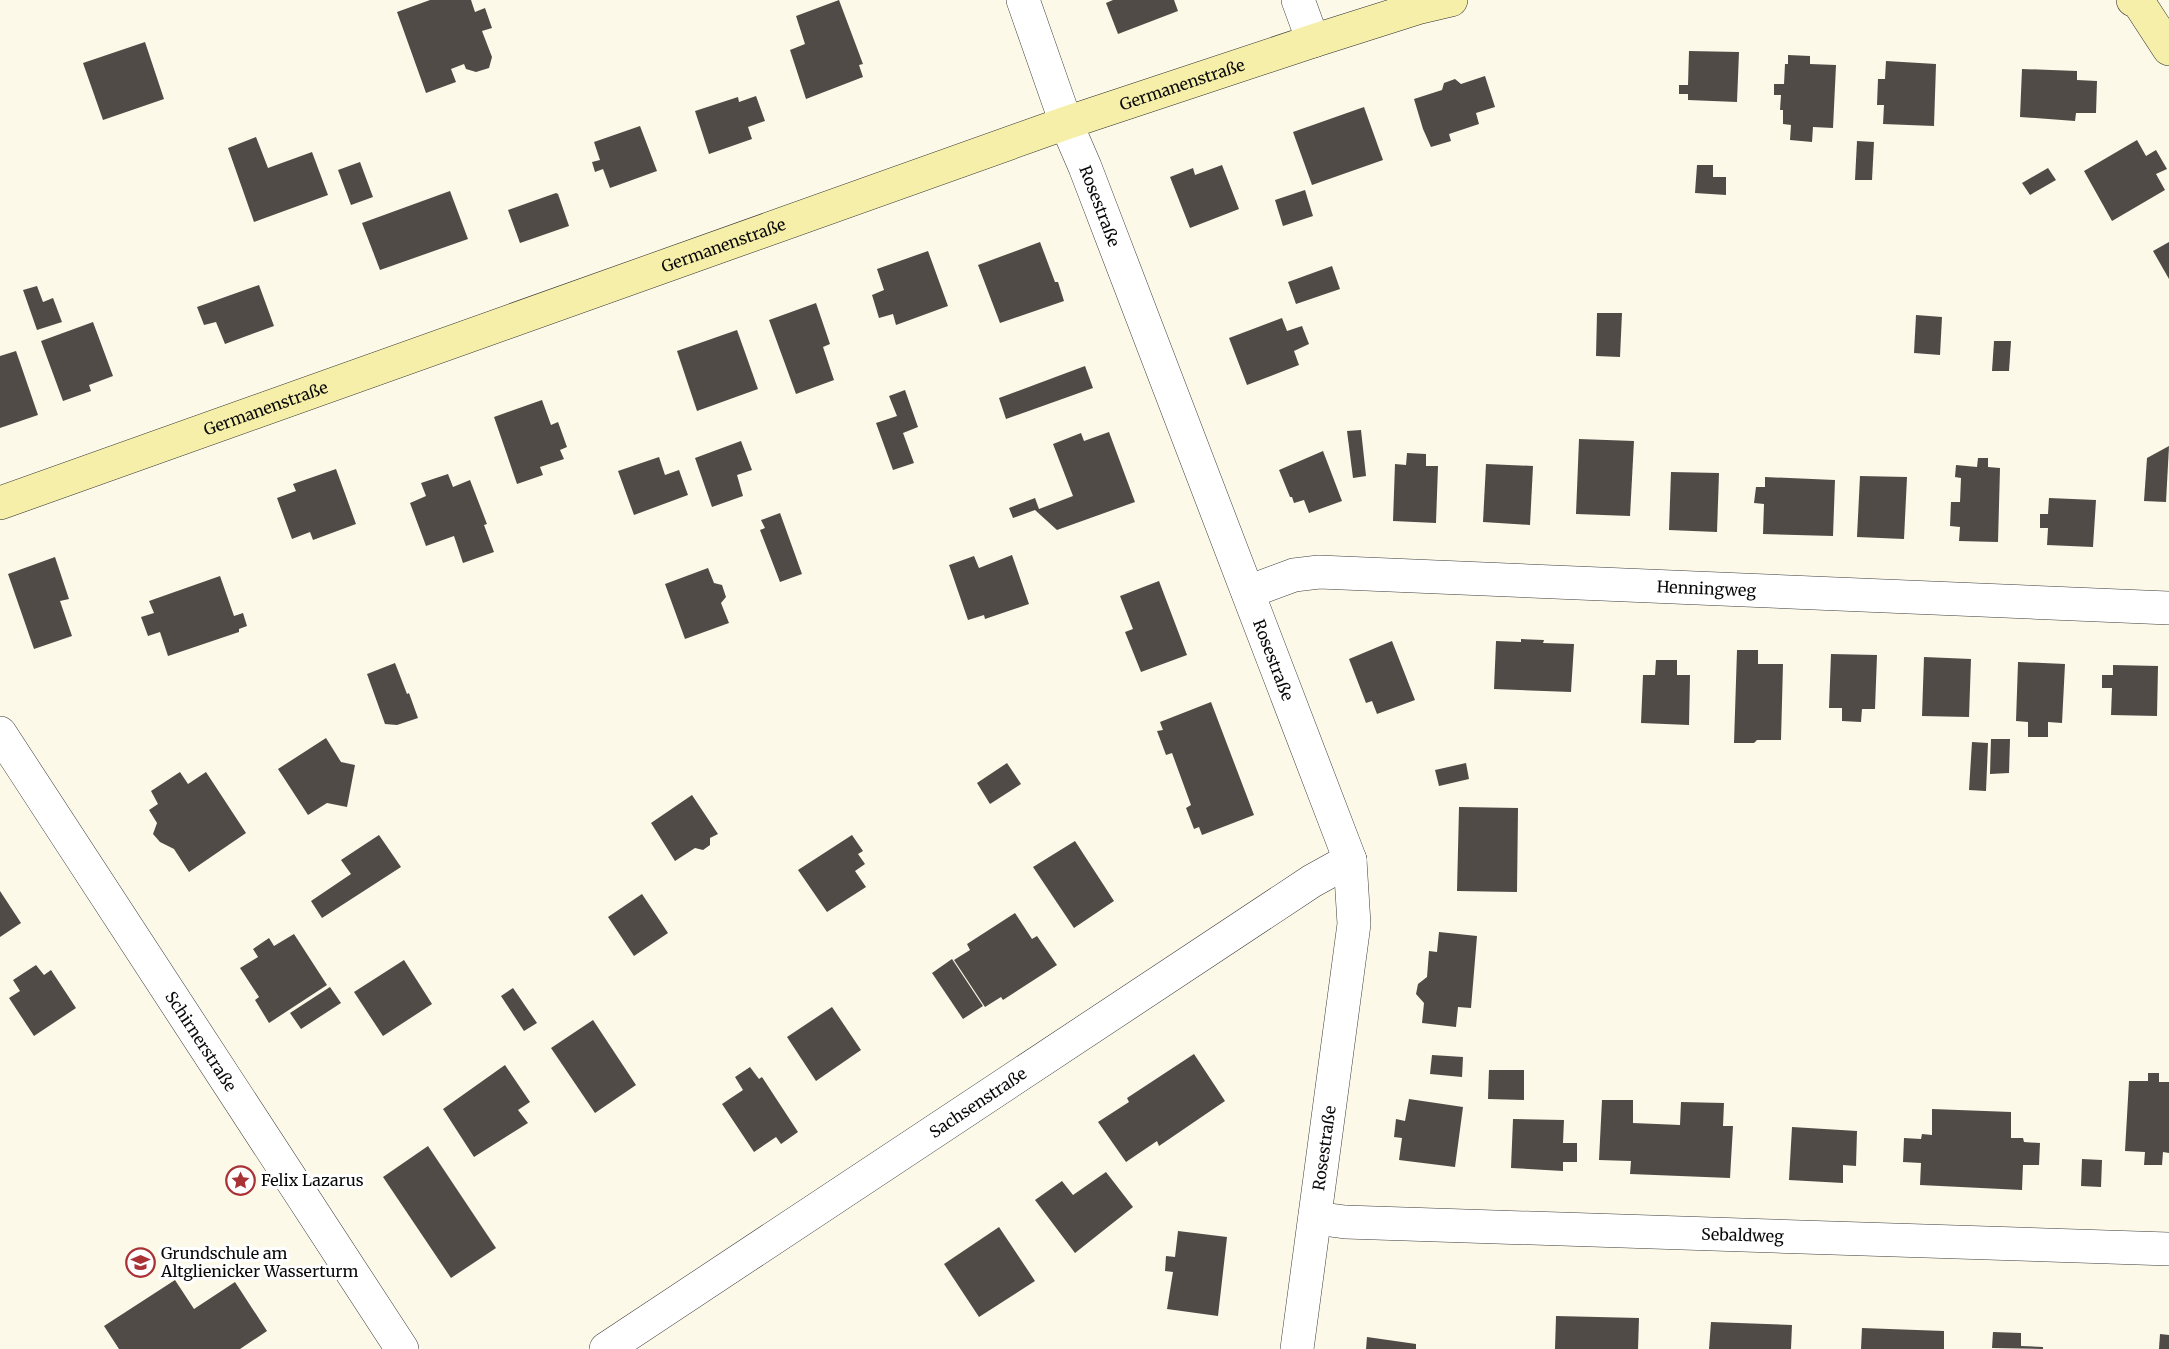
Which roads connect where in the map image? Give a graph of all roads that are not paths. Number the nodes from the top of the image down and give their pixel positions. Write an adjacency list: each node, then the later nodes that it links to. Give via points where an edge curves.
1 (1023, 0): 7 (street, Rosestraße)
2 (1298, 0): 5 (street)
3 (1451, 0): 5 (street, Germanenstraße)
4 (2140, 1): 6 (street)
5 (1313, 41): 7 (street, Germanenstraße)
6 (2169, 49)
7 (1066, 123): 8 (street, Germanenstraße); 9 (street, Rosestraße)
8 (0, 503)
9 (1248, 592): 10 (street, Henningweg, via 1294,575 1319,572); 12 (street, Rosestraße)
10 (2169, 608)
11 (0, 733): 15 (street, Schirnerstraße)
12 (1350, 860): 13 (street, Rosestraße, via 1354,924); 16 (street, Sachsenstraße, via 1312,881)
13 (1315, 1218): 14 (street, Sebaldweg); 17 (street, Rosestraße)
14 (2169, 1249)
15 (402, 1349)
16 (606, 1349)
17 (1297, 1349)

